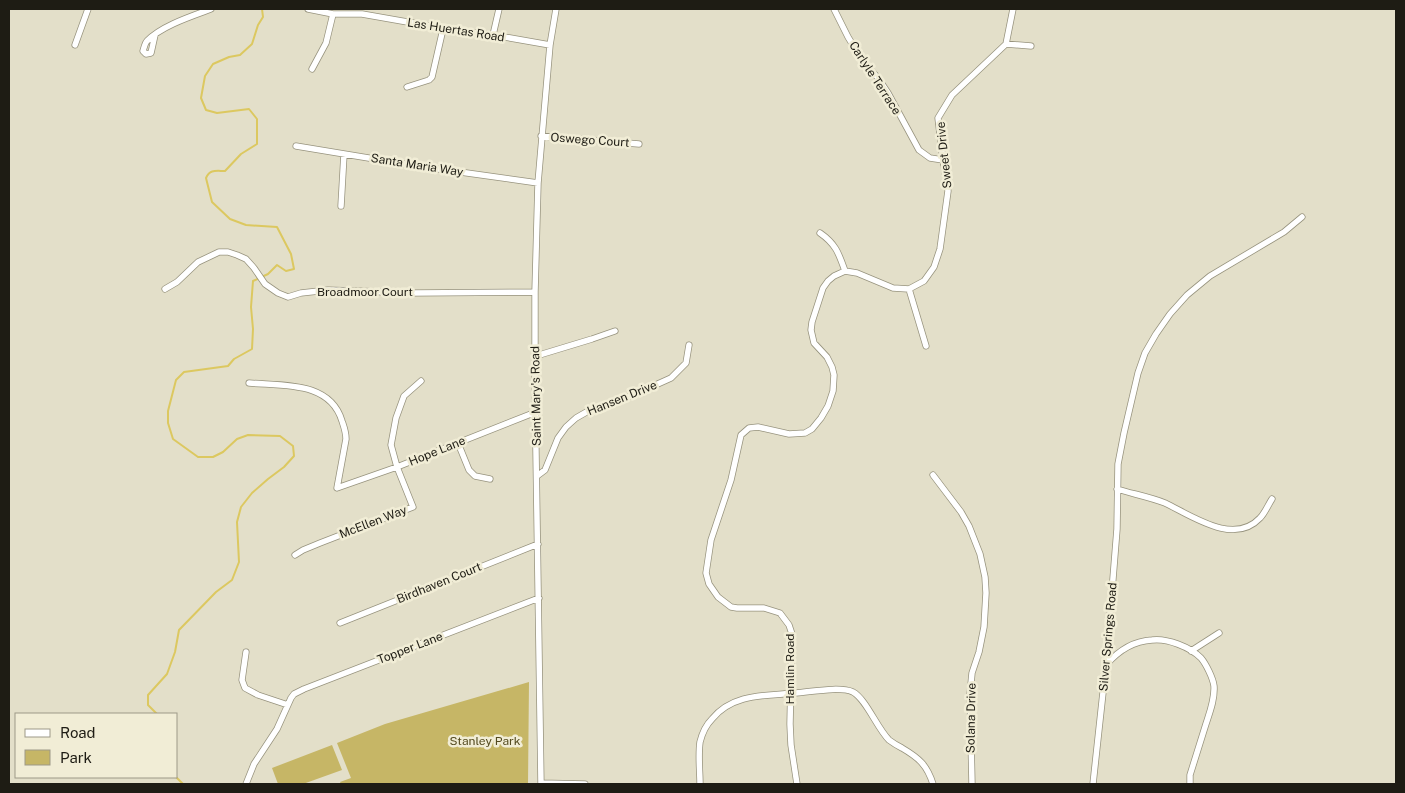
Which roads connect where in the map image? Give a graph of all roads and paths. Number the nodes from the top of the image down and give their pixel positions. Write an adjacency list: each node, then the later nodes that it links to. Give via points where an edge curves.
1 (88, 9): 14 (street)
2 (211, 9): 11 (street, via 168,26)
3 (308, 9): 9 (street, Las Huertas Road)
4 (499, 9): 12 (street)
5 (556, 9): 15 (street, Saint Mary's Road)
6 (834, 9): 23 (street, Carlyle Terrace, via 862,60 883,85 920,150 930,158)
7 (1012, 9): 13 (street)
8 (362, 11): 9 (street, Las Huertas Road); 10 (street, Las Huertas Road)
9 (333, 14): 17 (street, via 326,43)
10 (443, 28): 12 (street, Las Huertas Road); 18 (street, via 432,77)
11 (155, 35)
12 (493, 35): 15 (street, Las Huertas Road)
13 (1006, 44): 16 (street); 23 (street, Sweet Drive, via 952,94 938,118)
14 (75, 45)
15 (550, 45): 19 (street, Saint Mary's Road)
16 (1031, 46)
17 (312, 68)
18 (407, 86)
19 (541, 136): 20 (street, Oswego Court); 24 (street, Saint Mary's Road)
20 (639, 144)
21 (296, 146): 22 (street, Santa Maria Way)
22 (344, 154): 24 (street, Santa Maria Way); 25 (street)
23 (943, 160): 29 (street, Sweet Drive, via 948,190 940,249 934,267 924,281)
24 (538, 183): 31 (street, Saint Mary's Road)
25 (342, 206)
26 (1302, 217): 44 (street, Silver Springs Road, via 1284,232 1210,276 1187,295 1156,334 1138,373 1118,464)
27 (820, 233): 28 (street, via 836,247)
28 (845, 271): 29 (street, via 893,288); 54 (street, Hamlin Road, via 823,288 812,322 814,343 827,357 834,375 828,406 805,434 758,427 749,428 741,435 731,480 711,540 706,573 714,593 725,603 737,608 764,608 780,613 786,620 792,634)
29 (909, 289): 34 (street)
30 (165, 290): 31 (street, Broadmoor Court, via 198,262 219,252 228,252 246,260 278,294 288,296 328,290)
31 (535, 292): 35 (street, Saint Mary's Road)
32 (615, 331): 35 (street)
33 (689, 345): 42 (street, Hansen Drive, via 686,363 670,378 576,418 558,438 544,470)
34 (926, 346)
35 (536, 356): 38 (street, Saint Mary's Road)
36 (421, 381): 40 (street, via 404,396 396,418 391,445)
37 (250, 383): 40 (street, Hope Lane, via 305,387 317,391 334,404 346,432 337,488)
38 (536, 412): 39 (street, Hope Lane); 42 (street, Saint Mary's Road)
39 (458, 443): 40 (street, Hope Lane); 43 (street, via 469,470 475,476)
40 (397, 467): 47 (street, McEllen Way, via 413,507)
41 (934, 475): 62 (street, Solana Drive, via 969,526 985,577 984,627 970,694)
42 (537, 476): 46 (street, Saint Mary's Road)
43 (490, 479)
44 (1117, 489): 45 (street, via 1162,502 1216,528 1227,530 1253,524); 53 (street, Silver Springs Road, via 1118,529)
45 (1272, 499)
46 (538, 544): 48 (street, Saint Mary's Road); 49 (street, Birdhaven Court)
47 (295, 555)
48 (539, 598): 55 (street, Topper Lane, via 304,688 294,694); 57 (street, Saint Mary's Road)
49 (340, 623)
50 (1219, 633): 51 (street)
51 (1191, 651): 53 (street, via 1166,640 1152,640 1124,649); 64 (street, via 1201,658 1214,684 1214,699)
52 (246, 652): 55 (street, via 242,680 245,688)
53 (1106, 666): 63 (street, Silver Springs Road)
54 (790, 694): 59 (street, via 739,699 715,715 700,741); 60 (street, Hamlin Road, via 791,745); 61 (street, via 852,691 891,742 922,762)
55 (288, 705): 56 (street, Topper Lane, via 250,771)
56 (246, 784)
57 (541, 784): 58 (street)
58 (585, 784)
59 (700, 784)
60 (797, 784)
61 (933, 784)
62 (972, 784)
63 (1093, 784)
64 (1190, 784)

